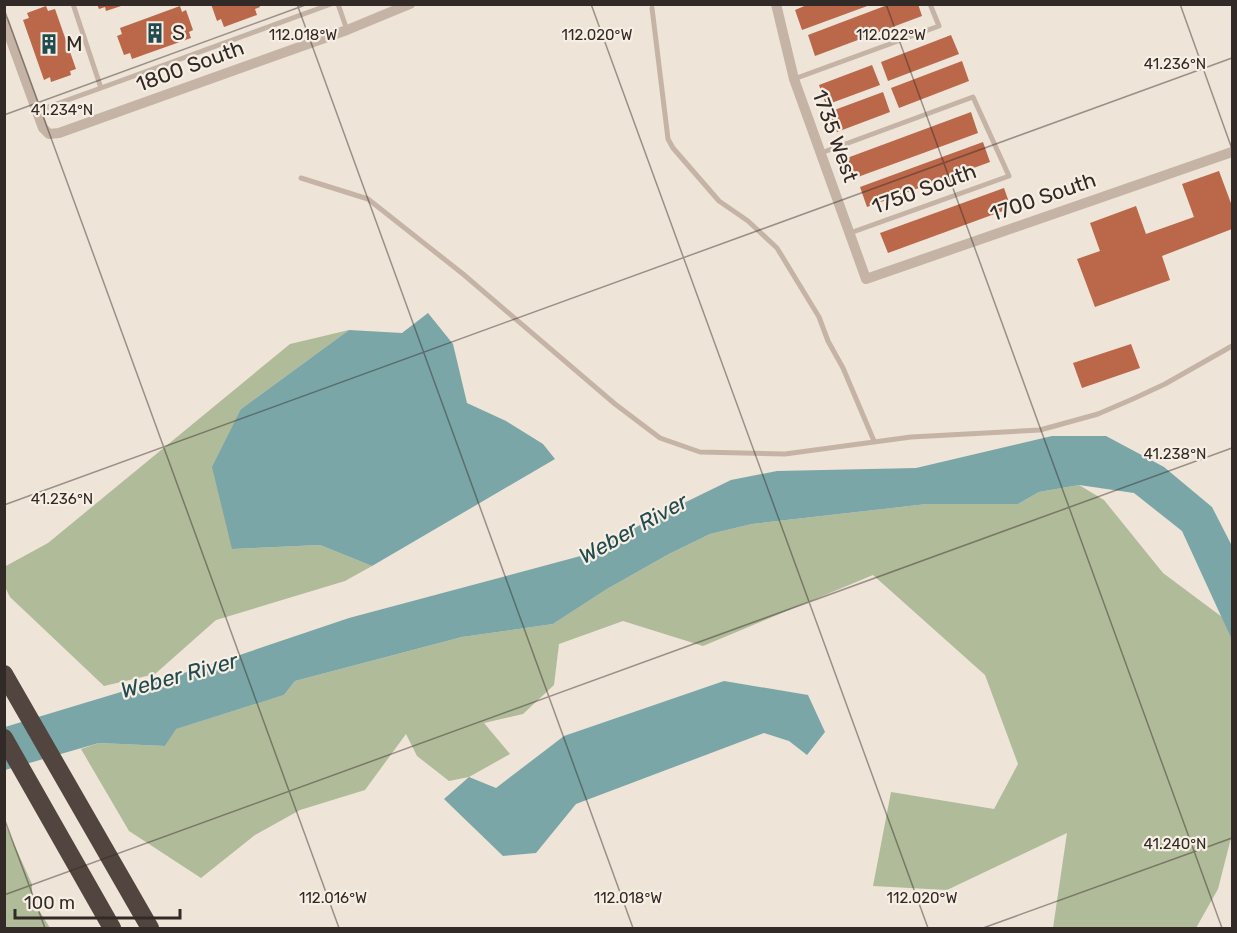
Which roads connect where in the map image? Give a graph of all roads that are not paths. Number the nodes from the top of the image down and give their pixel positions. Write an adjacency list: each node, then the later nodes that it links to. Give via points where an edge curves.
1 (73, 4): 11 (lane)
2 (330, 4): 11 (lane)
3 (338, 4): 9 (lane)
4 (410, 4): 9 (street, 1800 South)
5 (776, 4): 10 (street, 1735 West)
6 (930, 4): 10 (lane, via 939,26)
7 (652, 8): 19 (lane, via 673,148 719,201 777,248 819,317)
8 (4, 21): 12 (street)
9 (348, 30): 12 (street, 1800 South, via 59,133 49,134)
10 (794, 79): 14 (street, 1735 West)
11 (101, 88): 12 (lane)
12 (37, 111)
13 (1233, 152): 17 (street, 1700 South)
14 (821, 153): 16 (street, 1735 West); 16 (lane, 1750 South, via 973,97 1009,176)
15 (301, 178): 19 (lane, via 368,199 660,438 700,452 785,454)
16 (850, 233): 17 (street, 1735 West)
17 (866, 279)
18 (1233, 346): 19 (lane, via 1135,398 1052,427)
19 (874, 441)
20 (4, 674): 25 (highway)
21 (4, 738): 22 (highway)
22 (91, 892): 23 (highway); 24 (highway)
23 (99, 928)
24 (112, 928)
25 (150, 928)

